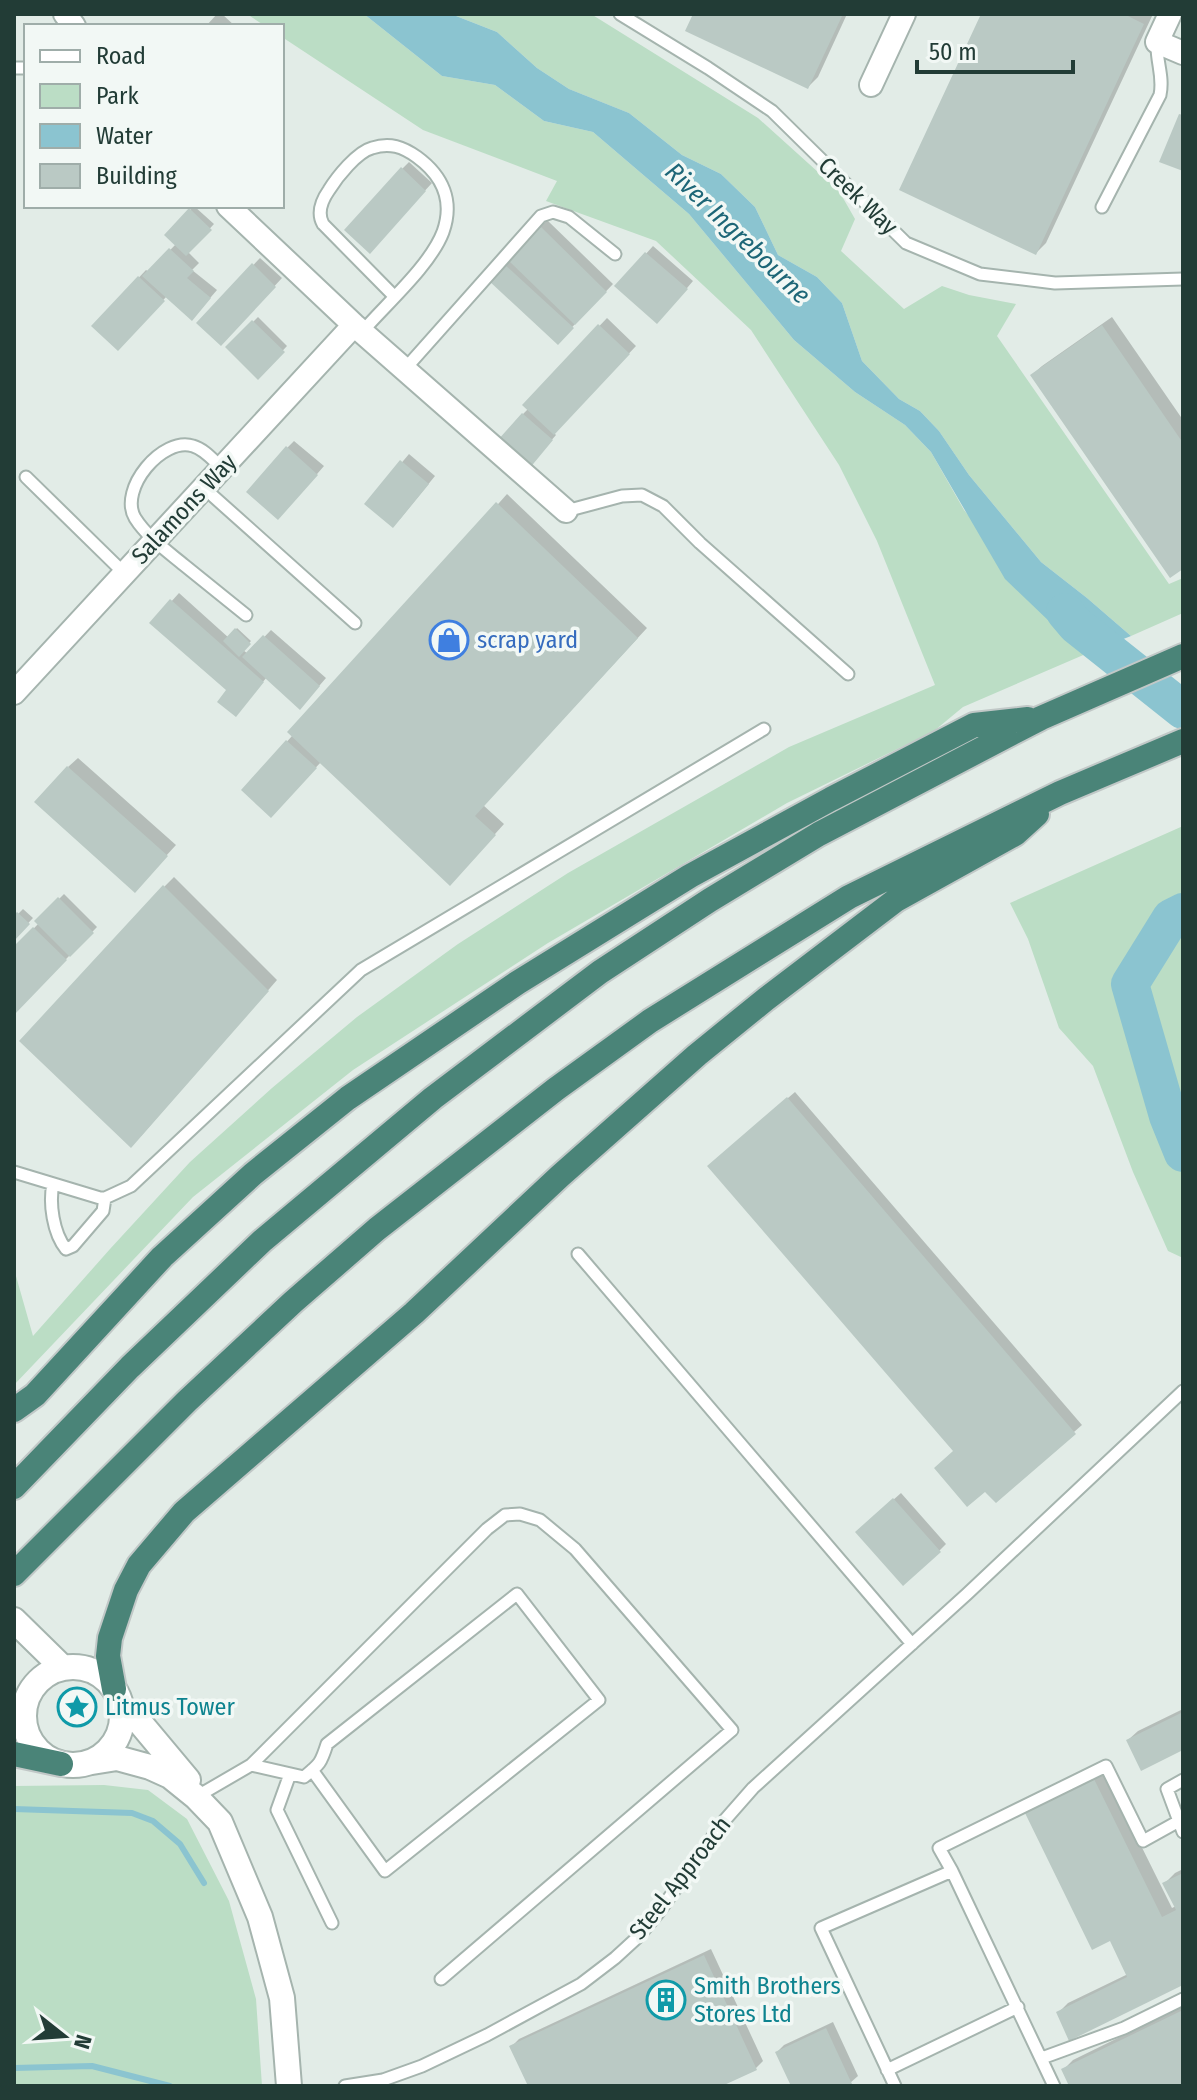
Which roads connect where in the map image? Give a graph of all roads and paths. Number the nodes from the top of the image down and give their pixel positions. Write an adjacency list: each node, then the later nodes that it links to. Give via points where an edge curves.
1 (620, 14): 10 (lane, Creek Way, via 772,111 906,243 980,274 1055,283)
2 (904, 14): 6 (street)
3 (1170, 14): 4 (street)
4 (1157, 42): 5 (street); 7 (lane, via 1160,95)
5 (1183, 53)
6 (871, 85)
7 (1102, 207)
8 (230, 208): 12 (street)
9 (615, 254): 13 (lane, via 569,217 553,212 541,216)
10 (1183, 279)
11 (394, 296): 11 (lane, via 433,250 447,217 440,179 415,155 388,145 369,148 336,180 324,197 320,219); 12 (lane)
12 (358, 328): 13 (street); 14 (street, Salamons Way)
13 (405, 369): 17 (street)
14 (222, 468): 16 (street, Salamons Way); 18 (lane, via 201,450 176,444 148,466 135,484 131,506)
15 (26, 477): 19 (lane)
16 (204, 488): 18 (street, Salamons Way); 21 (lane)
17 (566, 511): 23 (lane, via 622,496 642,495 663,506)
18 (154, 541): 19 (street, Salamons Way); 20 (lane)
19 (124, 573): 24 (street, Salamons Way)
20 (246, 615)
21 (355, 623)
22 (1183, 656): 25 (highway)
23 (848, 674)
24 (14, 693)
25 (1041, 718): 34 (highway, via 974,725 690,876 517,983 348,1098 253,1174 162,1257 35,1395); 35 (highway, via 819,834 600,972 433,1098 262,1241)
26 (764, 729): 31 (lane, via 361,970 135,1183)
27 (1183, 741): 28 (highway)
28 (1060, 793): 36 (highway, via 849,897 650,1021 568,1080 377,1229 293,1302); 41 (highway, via 1015,834 896,900 697,1055 414,1313 184,1512 139,1565 126,1590 108,1656)
29 (14, 1172): 30 (lane)
30 (53, 1184): 31 (lane); 31 (lane, via 49,1201 66,1249 103,1211)
31 (105, 1198)
32 (578, 1254): 38 (lane)
33 (1183, 1391): 38 (lane, Steel Approach)
34 (14, 1410)
35 (14, 1487)
36 (14, 1574)
37 (14, 1620): 39 (street)
38 (912, 1644): 58 (lane, Steel Approach, via 753,1788 659,1912 615,1958 581,1984)
39 (63, 1668): 40 (street); 41 (street, via 92,1670)
40 (20, 1696): 44 (street, via 35,1748)
41 (118, 1699): 43 (street, via 122,1725 116,1740); 49 (street, via 185,1775)
42 (14, 1754): 44 (highway)
43 (92, 1762): 44 (street); 49 (street, via 117,1758 150,1767)
44 (61, 1764)
45 (251, 1765): 47 (lane); 49 (lane); 53 (lane, via 505,1515 540,1520 575,1549 732,1730)
46 (312, 1770): 46 (lane, via 322,1762 327,1744 517,1594 599,1700 385,1871); 47 (lane, via 304,1777)
47 (290, 1774): 52 (lane, via 277,1810)
48 (1183, 1780): 50 (lane, via 1167,1789)
49 (196, 1797): 59 (street, via 220,1822 260,1917 282,1998)
50 (1181, 1826): 51 (lane, via 1143,1841 1106,1766 939,1848)
51 (952, 1871): 55 (lane); 57 (lane, via 821,1928)
52 (332, 1923)
53 (441, 1979)
54 (1183, 1999): 56 (lane)
55 (1018, 2007): 56 (lane); 57 (lane)
56 (1042, 2058): 62 (lane)
57 (887, 2070): 61 (lane)
58 (385, 2083): 60 (lane, Steel Approach)
59 (289, 2086)
60 (345, 2086)
61 (895, 2086)
62 (1054, 2086)

